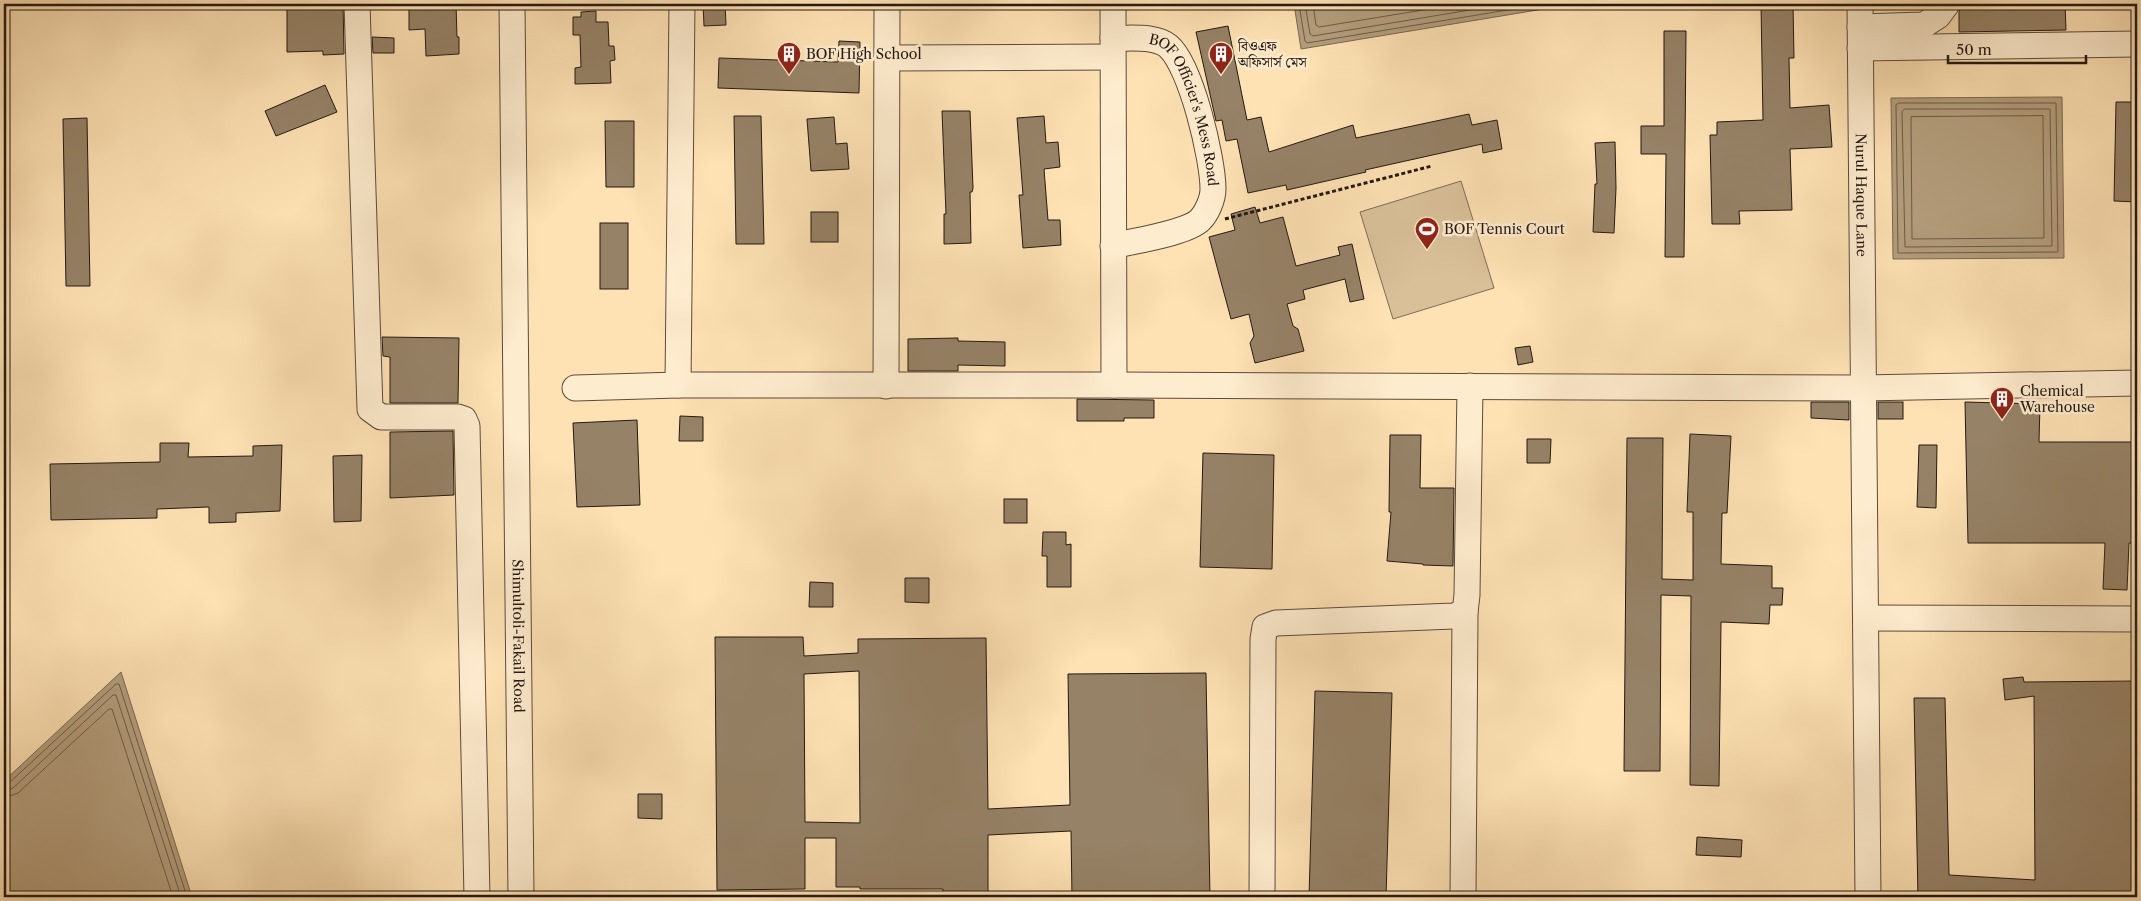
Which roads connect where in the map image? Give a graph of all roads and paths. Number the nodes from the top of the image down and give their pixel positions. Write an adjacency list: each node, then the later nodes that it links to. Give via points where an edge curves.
1 (357, 4): 24 (street, via 370,409 381,417 464,419 467,426)
2 (512, 4): 25 (street, Shimultoli-Fakail Road)
3 (682, 4): 15 (street)
4 (887, 4): 10 (street)
5 (1113, 4): 9 (street)
6 (1947, 4): 7 (street, via 1938,16 1924,24)
7 (1860, 26): 8 (street); 20 (street, Nurul Haque Lane)
8 (2137, 44)
9 (1112, 47): 10 (street, BOF Officier's Mess Road); 12 (street, BOF Officier's Mess Road, via 1155,40 1168,46 1183,66 1209,156 1213,190); 13 (street)
10 (887, 58): 17 (street)
11 (1432, 166): 12 (path, via 1225,219)
12 (1209, 206): 13 (street, BOF Officier's Mess Road, via 1200,221 1180,230)
13 (1113, 246): 16 (street)
14 (2137, 383): 20 (street)
15 (678, 385): 17 (street); 19 (street)
16 (1114, 385): 17 (street); 18 (street)
17 (886, 386)
18 (1470, 386): 20 (street); 21 (street)
19 (575, 388)
20 (1862, 388): 22 (street, Nurul Haque Lane)
21 (1465, 612): 26 (street, via 1454,616 1276,623 1265,627); 27 (street)
22 (1867, 618): 23 (street); 28 (street, Nurul Haque Lane)
23 (2137, 619)
24 (478, 897)
25 (521, 897)
26 (1262, 897)
27 (1462, 897)
28 (1868, 897)

